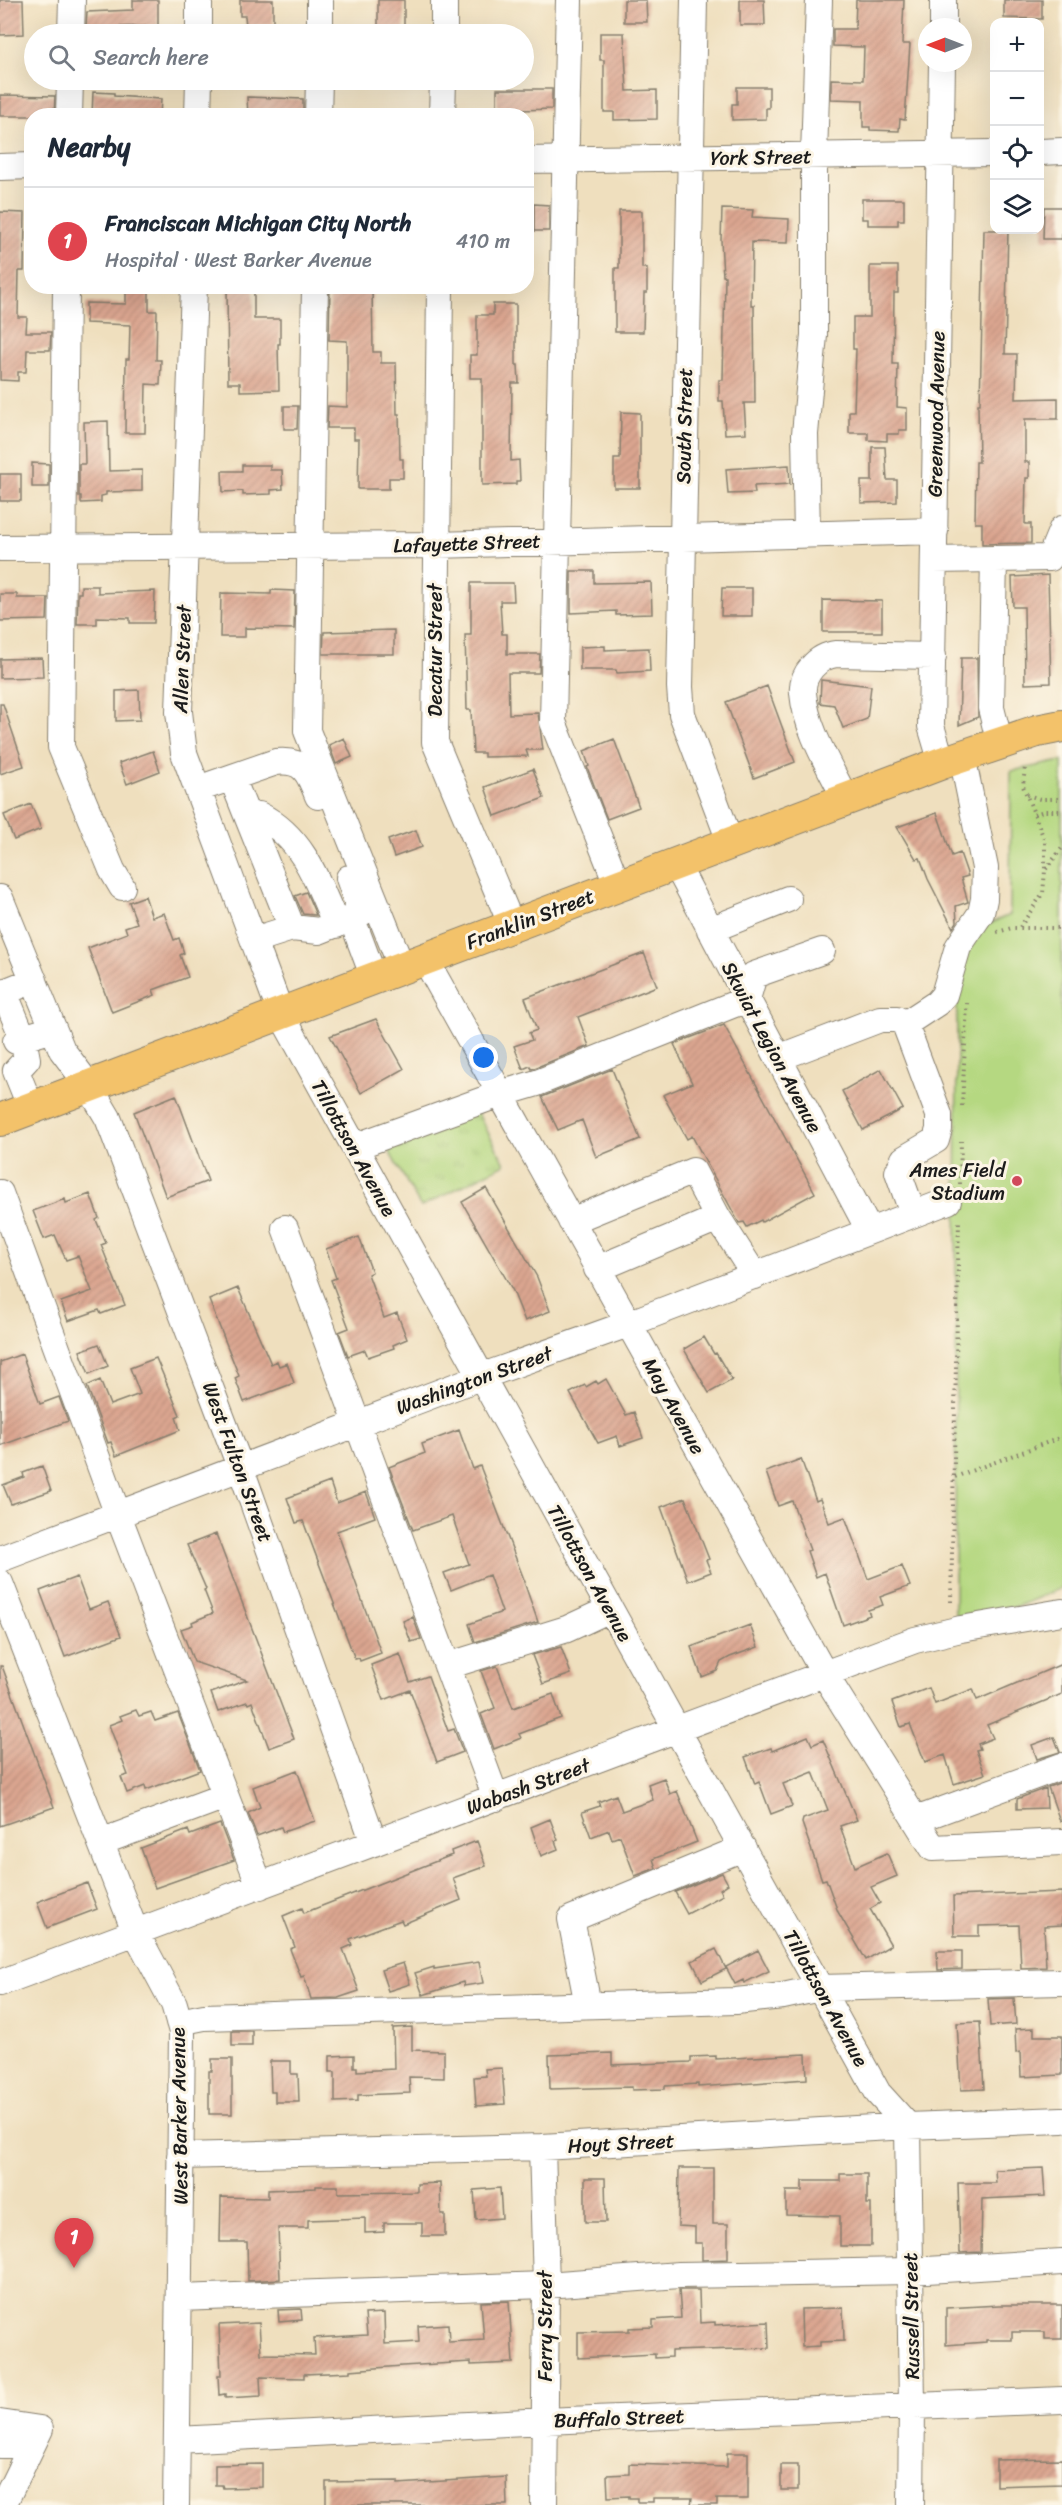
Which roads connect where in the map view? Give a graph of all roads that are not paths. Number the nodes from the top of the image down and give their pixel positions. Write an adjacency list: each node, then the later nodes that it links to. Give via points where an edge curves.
1 (72, 0): 10 (street)
2 (200, 0): 11 (street)
3 (320, 0): 12 (street)
4 (444, 0): 13 (street)
5 (569, 0): 30 (street)
6 (694, 0): 28 (street, South Street)
7 (819, 0): 27 (street)
8 (943, 0): 9 (street)
9 (943, 18)
10 (71, 24)
11 (199, 24)
12 (320, 24)
13 (444, 24)
14 (942, 72): 26 (street, Greenwood Avenue)
15 (70, 90): 19 (street)
16 (199, 90): 20 (street)
17 (319, 90): 21 (street)
18 (443, 90): 22 (street)
19 (69, 108)
20 (198, 108)
21 (318, 108)
22 (442, 108)
23 (1062, 151): 24 (street)
24 (1044, 152)
25 (990, 153): 26 (street, York Street)
26 (940, 155): 27 (street, York Street); 38 (street, Greenwood Avenue)
27 (814, 156): 28 (street, York Street); 39 (street, via 814,334 805,434)
28 (690, 158): 30 (street, York Street); 40 (street, South Street)
29 (534, 160): 30 (street, York Street)
30 (564, 160): 41 (street)
31 (0, 166): 32 (street)
32 (24, 166)
33 (66, 294): 43 (street)
34 (194, 294): 46 (street, Allen Street)
35 (315, 294): 44 (street)
36 (440, 294): 42 (street, Decatur Street)
37 (1062, 529): 47 (street, via 1050,558)
38 (935, 531): 39 (street, Lafayette Street); 48 (street, Greenwood Avenue)
39 (807, 534): 40 (street, Lafayette Street)
40 (682, 537): 41 (street, Lafayette Street); 57 (street, South Street, via 682,714)
41 (558, 541): 42 (street, Lafayette Street); 60 (street, via 553,722)
42 (436, 545): 44 (street, Lafayette Street); 65 (street, Decatur Street, via 435,742)
43 (62, 547): 45 (street, Lafayette Street); 46 (street, Lafayette Street); 59 (street, via 61,747)
44 (311, 547): 46 (street, Lafayette Street); 69 (street, via 307,731)
45 (0, 548)
46 (186, 548): 54 (street, Allen Street, via 179,712 184,753)
47 (994, 559): 48 (street); 51 (street, via 991,708)
48 (934, 560): 49 (street, Greenwood Avenue)
49 (933, 656): 52 (street, Greenwood Avenue, via 932,726); 55 (street, via 836,654 813,665 802,691 810,722)
50 (1062, 726): 51 (main road, Franklin Street)
51 (1000, 744): 52 (main road, Franklin Street)
52 (952, 760): 55 (main road, Franklin Street); 73 (street, Greenwood Avenue, via 985,867 984,899 981,913 958,947 944,995)
53 (238, 776): 54 (street); 56 (street); 63 (street, via 288,761 297,763 310,776 360,909 359,915); 64 (street)
54 (198, 789): 67 (street, Allen Street)
55 (846, 800): 57 (main road, Franklin Street)
56 (259, 815): 63 (street, via 277,824 310,865); 64 (street, via 294,908)
57 (731, 844): 58 (main road, Franklin Street)
58 (676, 864): 60 (main road, Franklin Street); 66 (street, Skwiat Legion Avenue)
59 (122, 886)
60 (618, 886): 65 (main road, Franklin Street)
61 (0, 898): 70 (street, West Fulton Street)
62 (788, 899): 66 (street)
63 (344, 922): 64 (street, via 320,931); 69 (street)
64 (289, 923): 67 (street)
65 (512, 926): 69 (main road, Franklin Street)
66 (710, 930): 71 (street, Skwiat Legion Avenue)
67 (254, 940): 72 (street, Allen Street)
68 (822, 951): 71 (street, via 754,975)
69 (400, 968): 72 (main road, Franklin Street); 79 (street, May Avenue)
70 (34, 980): 74 (street, West Fulton Street); 75 (street, via 4,992)
71 (747, 999): 76 (street, Skwiat Legion Avenue); 79 (street, via 537,1083)
72 (281, 1014): 78 (main road, Franklin Street); 82 (street, Tillottson Avenue)
73 (905, 1024): 76 (street, via 897,1019 880,1019); 85 (street, via 939,1115 936,1140 904,1159 898,1172)
74 (53, 1029): 75 (street); 78 (street, West Fulton Street, via 62,1050)
75 (19, 1040): 77 (street, via 27,1059)
76 (778, 1058): 89 (street, Skwiat Legion Avenue)
77 (8, 1075): 80 (street)
78 (89, 1086): 80 (main road, Franklin Street); 95 (street, West Fulton Street, via 108,1118)
79 (500, 1094): 82 (street); 87 (street, May Avenue)
80 (31, 1108): 81 (main road, Franklin Street)
81 (0, 1120)
82 (354, 1147): 93 (street, Tillottson Avenue)
83 (0, 1193): 96 (street)
84 (948, 1201): 85 (street, Washington Street)
85 (913, 1214): 89 (street, Washington Street)
86 (718, 1218): 87 (street, via 693,1171); 90 (street); 91 (street)
87 (571, 1221): 90 (street, May Avenue)
88 (285, 1228): 94 (street)
89 (869, 1230): 91 (street, Washington Street)
90 (597, 1269): 92 (street, May Avenue)
91 (755, 1276): 92 (street, Washington Street)
92 (628, 1324): 93 (street, Washington Street); 102 (street, May Avenue)
93 (480, 1377): 94 (street, Washington Street); 99 (street, Tillottson Avenue)
94 (357, 1424): 95 (street, Washington Street); 101 (street)
95 (241, 1468): 96 (street, Washington Street); 110 (street, West Fulton Street)
96 (118, 1515): 97 (street, Washington Street); 105 (street)
97 (0, 1559)
98 (0, 1583): 108 (street, West Barker Avenue)
99 (610, 1609): 101 (street, via 567,1629); 103 (street, Tillottson Avenue)
100 (1062, 1612): 102 (street, Wabash Street, via 915,1640)
101 (447, 1666): 106 (street)
102 (825, 1675): 103 (street, Wabash Street); 107 (street, May Avenue)
103 (678, 1731): 106 (street, Wabash Street); 111 (street, Tillottson Avenue)
104 (1062, 1766): 107 (street)
105 (225, 1796): 108 (street); 112 (street)
106 (496, 1798): 110 (street, Wabash Street)
107 (916, 1820): 109 (street, May Avenue, via 933,1848)
108 (101, 1842): 113 (street, West Barker Avenue)
109 (1062, 1842)
110 (374, 1843): 112 (street, Wabash Street)
111 (742, 1848): 116 (street, Tillottson Avenue); 117 (street, via 571,1919)
112 (260, 1886): 113 (street, Wabash Street)
113 (135, 1931): 115 (street, Wabash Street); 118 (street, West Barker Avenue, via 174,2004)
114 (1062, 1982): 116 (street)
115 (0, 1983)
116 (820, 1988): 117 (street, via 736,2001); 120 (street, Tillottson Avenue, via 878,2093)
117 (588, 2005): 118 (street, via 204,2017)
118 (178, 2022): 122 (street, West Barker Avenue, via 182,2032)
119 (1062, 2120): 120 (street, Hoyt Street)
120 (908, 2126): 121 (street, Hoyt Street); 124 (street, Russell Street)
121 (543, 2147): 122 (street, Hoyt Street); 125 (street, Ferry Street)
122 (180, 2156): 126 (street, West Barker Avenue)
123 (1062, 2262): 124 (street)
124 (910, 2271): 125 (street, via 679,2275); 128 (street, Russell Street)
125 (546, 2285): 126 (street); 129 (street, Ferry Street)
126 (179, 2298): 132 (street, West Barker Avenue)
127 (1062, 2400): 128 (street, Buffalo Street)
128 (912, 2406): 129 (street, Buffalo Street); 137 (street, Russell Street)
129 (545, 2421): 132 (street, Buffalo Street); 136 (street, Ferry Street)
130 (0, 2423): 131 (street)
131 (36, 2437): 133 (street); 134 (street)
132 (177, 2440): 135 (street, West Barker Avenue)
133 (0, 2445)
134 (3, 2505)
135 (176, 2505)
136 (544, 2505)
137 (911, 2505)

